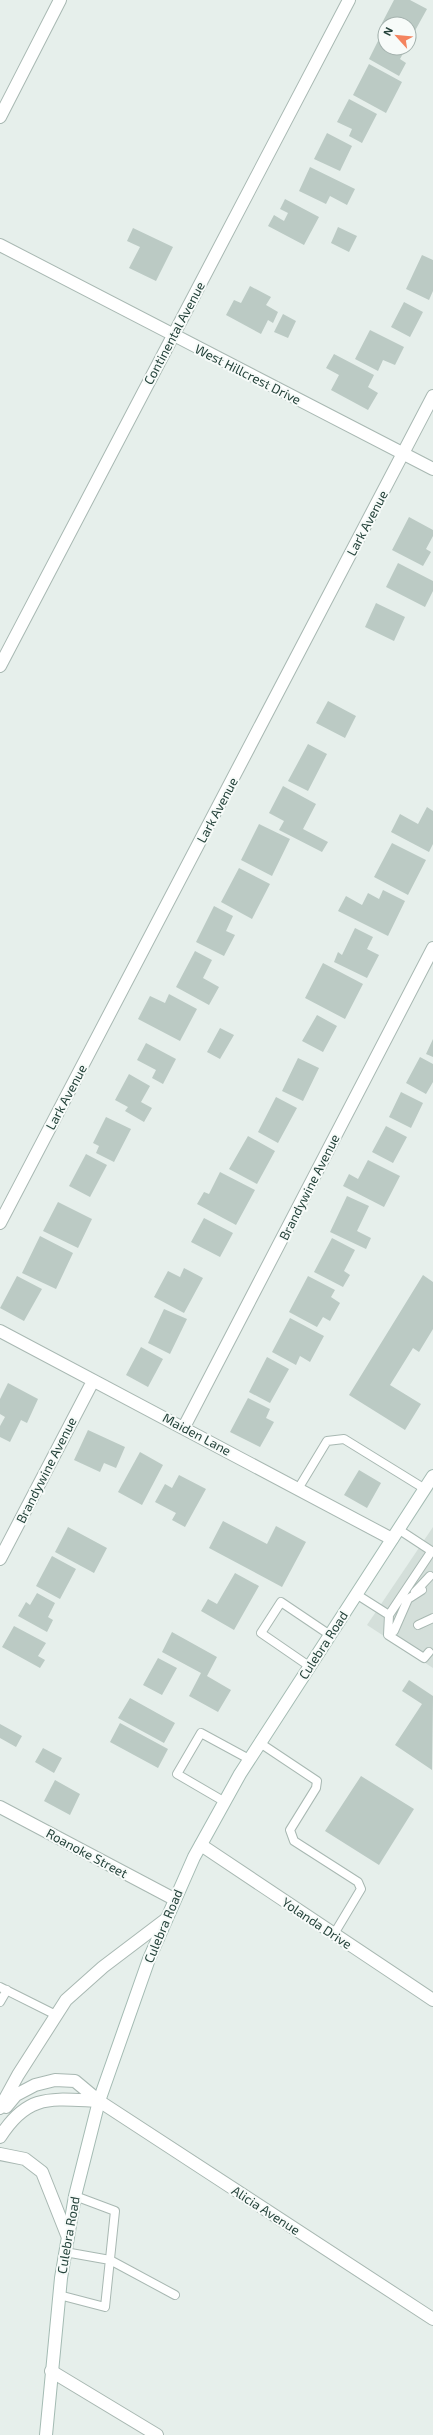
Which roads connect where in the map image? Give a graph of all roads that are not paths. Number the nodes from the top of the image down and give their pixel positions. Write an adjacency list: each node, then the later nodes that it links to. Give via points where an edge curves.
1 (60, 0): 3 (street)
2 (349, 0): 5 (street, Continental Avenue)
3 (0, 117)
4 (0, 245): 5 (street, West Hillcrest Drive)
5 (173, 335): 7 (street, West Hillcrest Drive); 9 (street, Continental Avenue)
6 (433, 396): 7 (street, Lark Avenue)
7 (403, 454): 8 (street, West Hillcrest Drive); 11 (street, Lark Avenue)
8 (433, 469)
9 (0, 666)
10 (433, 948): 14 (street, Brandywine Avenue)
11 (0, 1223)
12 (0, 1332): 13 (street, Maiden Lane)
13 (93, 1381): 14 (street, Maiden Lane); 20 (street, Brandywine Avenue)
14 (184, 1427): 16 (street, Maiden Lane)
15 (433, 1476): 17 (street, Culebra Road)
16 (298, 1489): 17 (lane, via 327,1440 344,1439); 18 (street, Maiden Lane)
17 (425, 1489): 18 (street, Culebra Road)
18 (395, 1534): 19 (lane); 23 (street, Culebra Road)
19 (432, 1552): 24 (lane)
20 (0, 1559)
21 (430, 1576): 24 (lane)
22 (422, 1590): 24 (lane)
23 (356, 1594): 25 (lane); 30 (street, Culebra Road)
24 (408, 1599): 25 (lane); 26 (lane); 29 (lane)
25 (389, 1615): 31 (lane, via 388,1635 424,1658)
26 (404, 1616)
27 (431, 1616): 28 (lane)
28 (420, 1627)
29 (394, 1631)
30 (330, 1634): 32 (street, Culebra Road); 32 (lane, via 281,1602 261,1632)
31 (429, 1652)
32 (309, 1666): 33 (street, Culebra Road)
33 (260, 1743): 34 (street, Culebra Road); 40 (lane, via 317,1781 316,1788 290,1830 294,1840 358,1882 361,1890)
34 (250, 1759): 35 (street, Culebra Road); 35 (lane, via 201,1733 177,1774)
35 (225, 1802): 37 (street, Culebra Road)
36 (0, 1807): 38 (street, Roanoke Street)
37 (201, 1845): 38 (street, Culebra Road); 40 (street, Yolanda Drive)
38 (174, 1899): 39 (street, Culebra Road)
39 (165, 1920): 44 (street, via 66,2000); 45 (street, Culebra Road, via 119,2040)
40 (334, 1934): 42 (street, Yolanda Drive)
41 (3, 1988): 43 (lane); 44 (lane)
42 (433, 2000)
43 (0, 2002)
44 (56, 2016): 46 (street)
45 (99, 2101): 47 (street, Alicia Avenue, via 75,2081 55,2080 35,2085 16,2095); 48 (street, via 43,2100 24,2108); 50 (street, Culebra Road); 56 (street, Alicia Avenue)
46 (0, 2108)
47 (0, 2115)
48 (0, 2137)
49 (0, 2154): 51 (street, via 25,2159 42,2172)
50 (75, 2196): 51 (street, Culebra Road); 53 (lane, via 115,2211)
51 (67, 2235): 52 (street, Culebra Road)
52 (65, 2252): 53 (lane); 54 (street, Culebra Road)
53 (110, 2260): 54 (lane, via 105,2308); 55 (lane)
54 (59, 2295): 57 (street, Culebra Road)
55 (175, 2295)
56 (433, 2319)
57 (51, 2371): 58 (street, Culebra Road); 59 (street)
58 (46, 2435)
59 (157, 2435)

